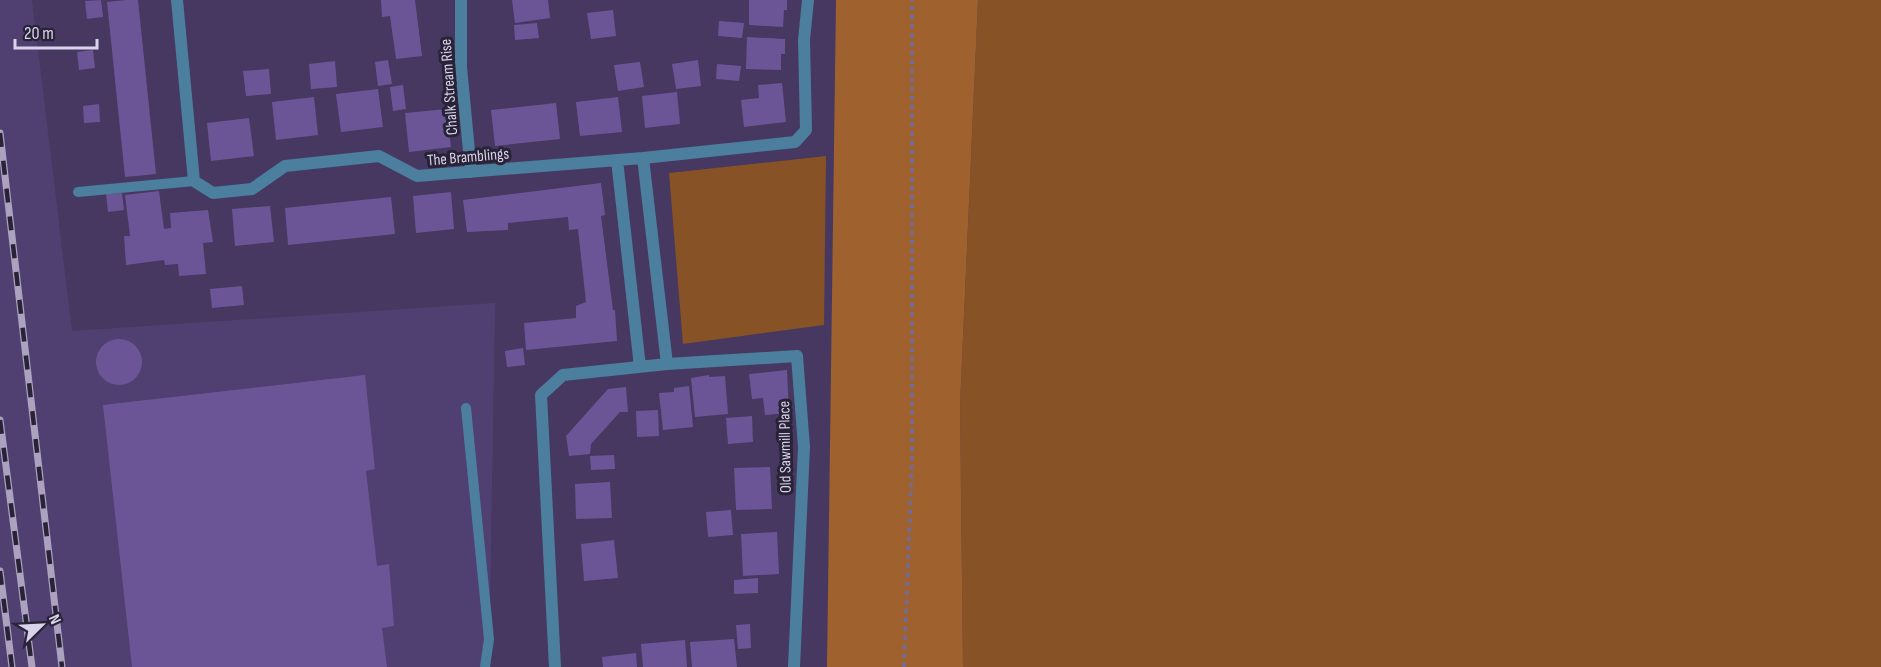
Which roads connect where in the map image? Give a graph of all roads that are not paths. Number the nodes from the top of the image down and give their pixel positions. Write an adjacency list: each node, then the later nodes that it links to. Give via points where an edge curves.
1 (177, 0): 7 (street)
2 (461, 0): 6 (street, Chalk Stream Rise, via 461,67)
3 (808, 0): 4 (street, The Bramblings, via 804,40 806,130 795,141)
4 (643, 158): 5 (street, The Bramblings); 9 (street)
5 (617, 160): 6 (street, The Bramblings); 10 (street)
6 (471, 172): 7 (street, The Bramblings, via 417,176 380,156 285,166 252,189 213,193)
7 (194, 181): 8 (lane)
8 (78, 192)
9 (667, 364): 10 (street, Old Sawmill Place); 14 (street, Old Sawmill Place, via 797,356 804,447)
10 (640, 367): 13 (street, Old Sawmill Place, via 563,375 541,395)
11 (466, 408): 12 (lane, via 489,639)
12 (485, 667)
13 (555, 667)
14 (794, 667)

